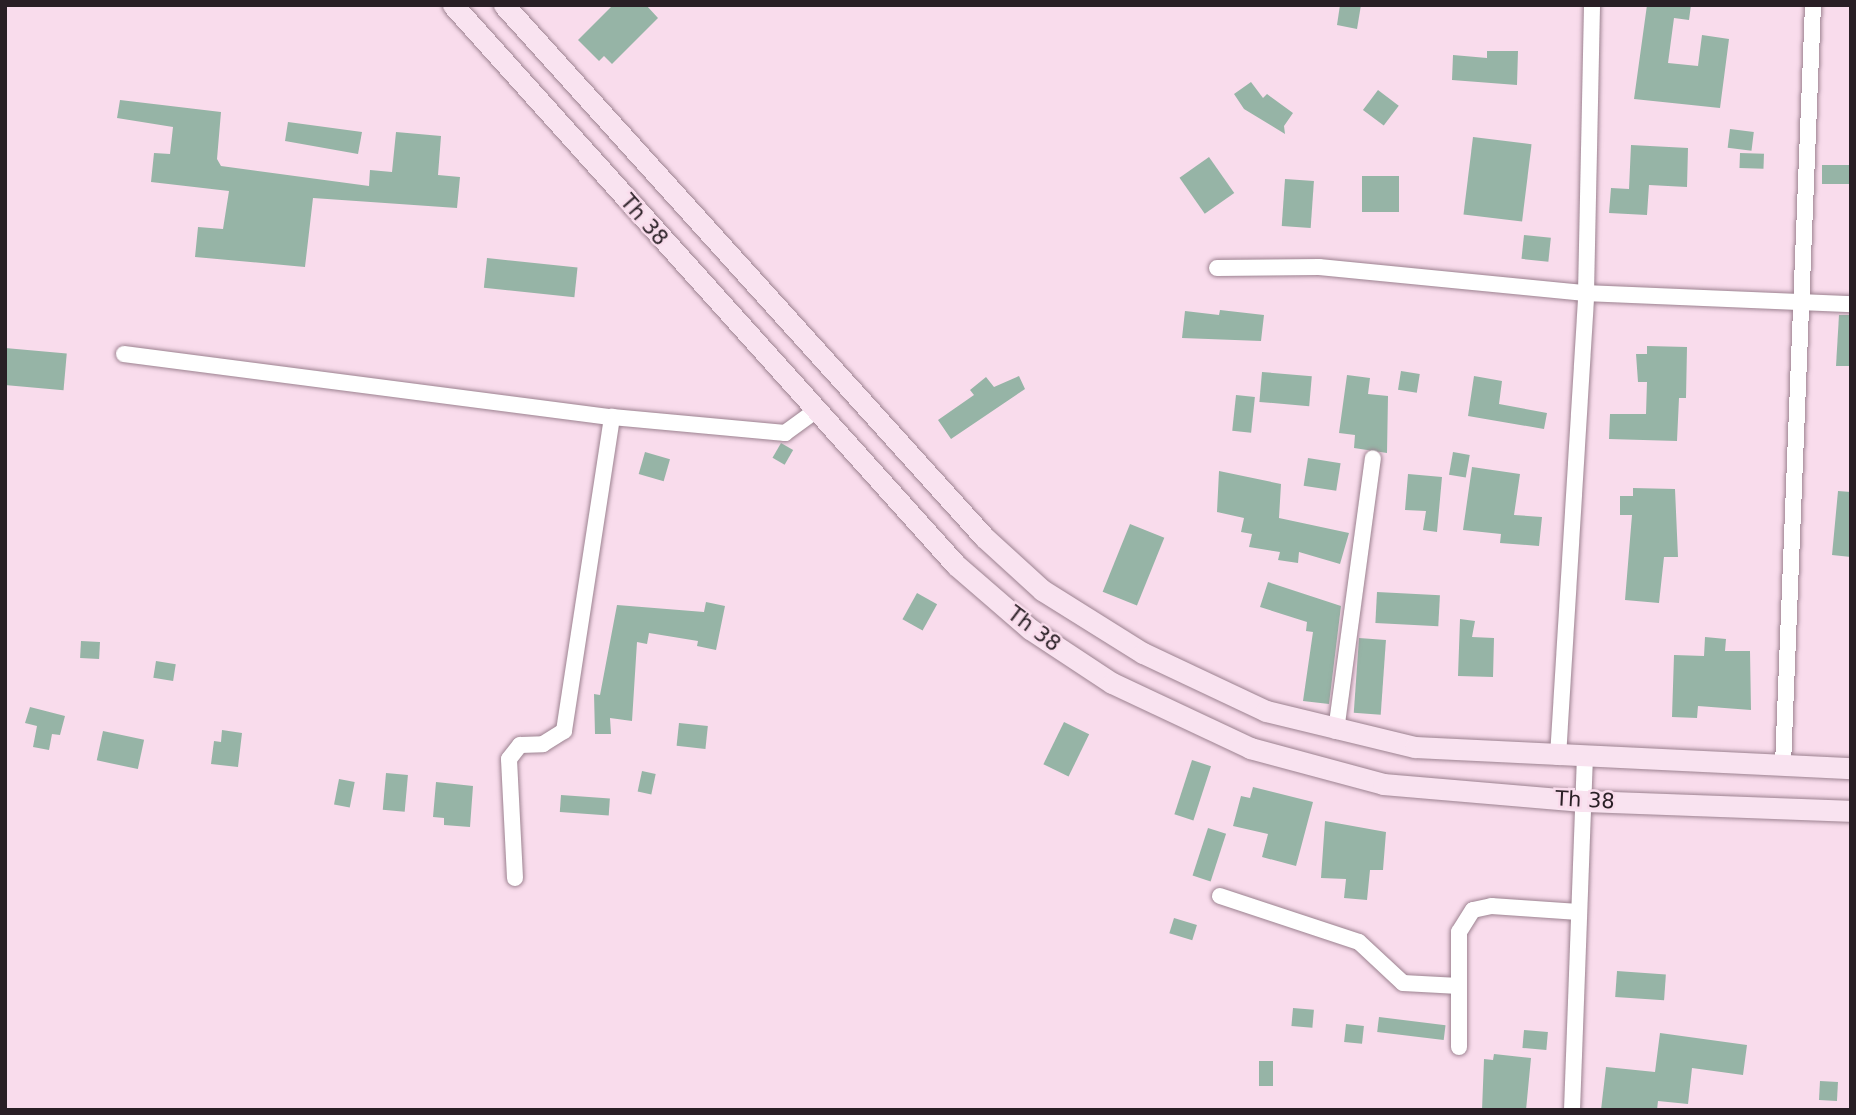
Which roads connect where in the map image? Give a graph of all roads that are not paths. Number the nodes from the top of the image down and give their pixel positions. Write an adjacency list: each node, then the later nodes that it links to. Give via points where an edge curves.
1 (453, 5): 10 (street, Th 38)
2 (504, 5): 13 (street, Th 38, via 984,537 1042,590 1143,653 1266,711)
3 (1592, 5): 6 (street)
4 (1813, 5): 7 (street)
5 (1217, 268): 6 (street, via 1332,268)
6 (1586, 293): 7 (street); 14 (street)
7 (1799, 302): 8 (street); 16 (street)
8 (1851, 304)
9 (124, 354): 11 (street)
10 (813, 413): 11 (street, via 785,433); 18 (street, Th 38, via 956,565 1030,629 1112,683 1250,748 1383,784)
11 (612, 417): 20 (street, via 564,731 543,744 520,745 509,759)
12 (1373, 458): 13 (street)
13 (1336, 731): 14 (street, Th 38, via 1415,747)
14 (1558, 757): 15 (street, Th 38)
15 (1585, 758): 16 (street, Th 38); 18 (street)
16 (1783, 765): 17 (street, Th 38)
17 (1851, 768)
18 (1582, 801): 19 (street, Th 38); 22 (street)
19 (1851, 811)
20 (515, 878)
21 (1220, 896): 23 (street, via 1359,942 1403,983)
22 (1578, 912): 23 (street, via 1492,906 1473,909 1459,932); 25 (street)
23 (1459, 986): 24 (street)
24 (1459, 1047)
25 (1572, 1110)

